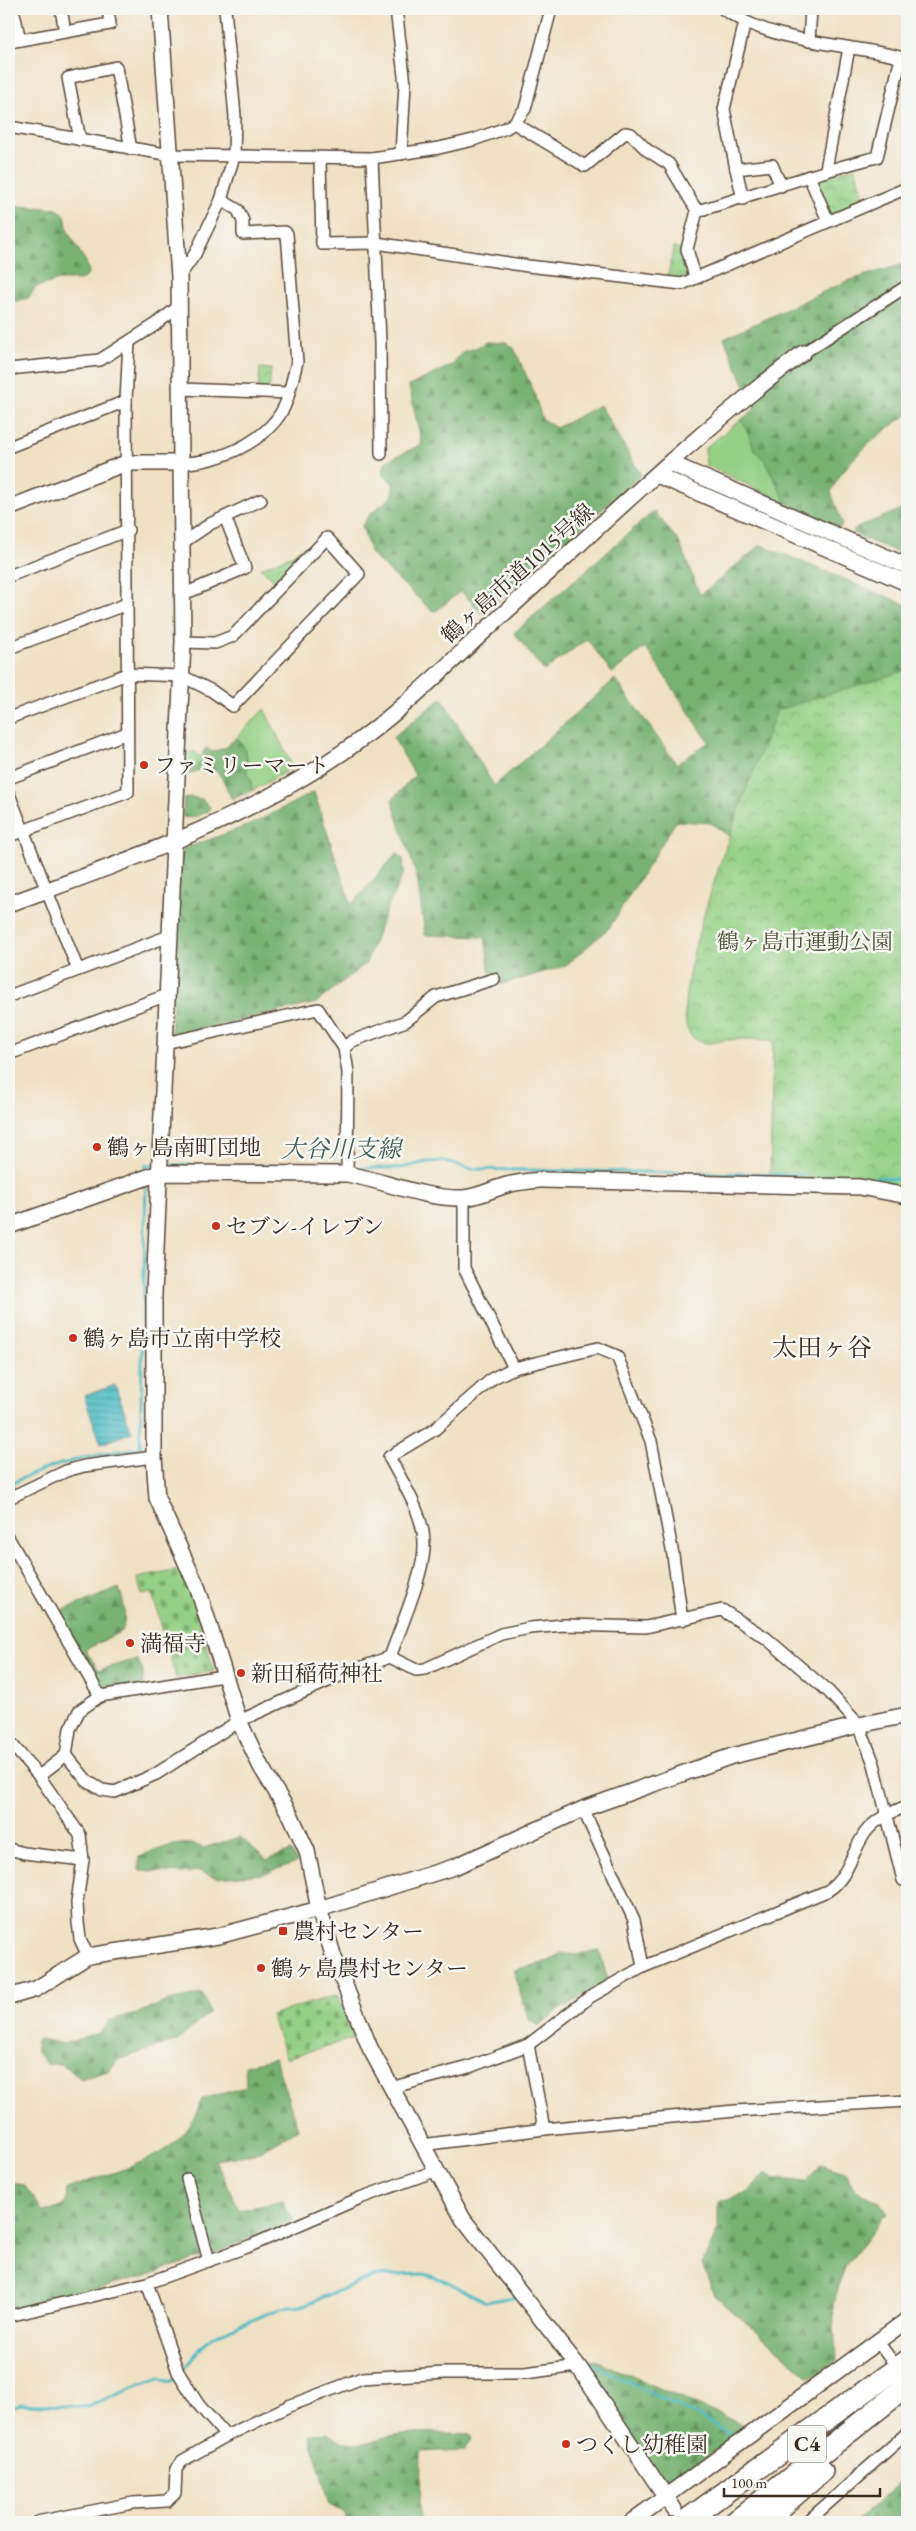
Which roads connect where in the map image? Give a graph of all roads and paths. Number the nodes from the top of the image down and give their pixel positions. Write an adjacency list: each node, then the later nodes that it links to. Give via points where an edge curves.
1 (14, 9): 12 (street)
2 (61, 9): 11 (street)
3 (108, 9): 11 (street, via 110,24)
4 (160, 9): 21 (street)
5 (225, 9): 22 (street, via 235,116)
6 (396, 9): 20 (street, via 405,84)
7 (552, 9): 16 (street, via 525,109)
8 (723, 9): 10 (street)
9 (811, 9): 13 (street)
10 (744, 22): 13 (street, via 775,34); 25 (street, via 724,109)
11 (65, 32): 12 (street)
12 (14, 41)
13 (808, 41): 14 (street)
14 (848, 48): 15 (street); 26 (street)
15 (904, 59): 26 (street, via 877,157)
16 (514, 123): 20 (street, via 473,140); 32 (street, via 585,166 625,133 632,134 647,150 669,164)
17 (9, 127): 18 (street)
18 (80, 140): 19 (street); 19 (street, via 68,78 116,67)
19 (131, 149): 21 (street)
20 (401, 154): 24 (street)
21 (171, 155): 22 (street); 35 (street)
22 (234, 156): 23 (street); 31 (street)
23 (320, 158): 24 (street); 34 (street, via 322,244)
24 (372, 158): 34 (street)
25 (736, 168): 28 (street, via 772,165); 30 (street)
26 (826, 169): 27 (street)
27 (809, 176): 28 (street); 33 (street)
28 (781, 186): 30 (street)
29 (907, 188): 33 (street)
30 (744, 199): 32 (street)
31 (221, 200): 35 (street, via 195,254); 43 (street, via 238,210 243,234 287,234 297,355)
32 (697, 211): 36 (street, via 687,249)
33 (828, 221): 36 (street)
34 (376, 243): 36 (street, via 528,266 682,284); 46 (street)
35 (179, 277): 38 (street)
36 (695, 277)
37 (907, 286): 40 (street)
38 (178, 307): 39 (street); 42 (street)
39 (129, 342): 41 (street, via 100,360); 44 (street)
40 (804, 353): 49 (street, 鶴ヶ島市道1015号線)
41 (9, 369)
42 (180, 389): 43 (street); 48 (street)
43 (289, 393): 48 (street, via 287,402 253,442 214,458)
44 (126, 401): 45 (street); 47 (street)
45 (9, 447)
46 (381, 454)
47 (126, 463): 48 (street); 52 (street); 54 (street)
48 (181, 463): 55 (street)
49 (670, 463): 50 (street, 鶴ヶ島市道1015号線); 56 (street)
50 (657, 475): 58 (street); 71 (street, 鶴ヶ島市道1015号線, via 370,732 261,802)
51 (261, 500): 53 (street)
52 (9, 508)
53 (225, 517): 55 (street); 59 (street, via 245,568)
54 (128, 530): 57 (street); 60 (street)
55 (182, 543): 59 (street)
56 (907, 566)
57 (9, 576)
58 (907, 583)
59 (183, 592): 61 (street)
60 (127, 604): 62 (street); 63 (street)
61 (183, 642): 64 (street); 64 (street, via 215,643 233,636 327,538 358,574 233,706)
62 (9, 648)
63 (127, 674): 64 (street); 65 (street); 66 (street)
64 (182, 676): 71 (street)
65 (9, 718)
66 (128, 733): 67 (street); 69 (street, via 128,792)
67 (9, 778)
68 (9, 794): 69 (street)
69 (23, 830): 70 (street); 72 (street)
70 (9, 836)
71 (174, 842): 72 (street, 鶴ヶ島市道1015号線); 74 (street)
72 (46, 891): 73 (street, 鶴ヶ島市道1015号線); 75 (street)
73 (9, 904)
74 (169, 936): 75 (street); 77 (street)
75 (78, 970): 78 (street)
76 (494, 979): 80 (street, via 436,997 406,1021 352,1041)
77 (167, 995): 79 (street); 81 (street)
78 (9, 996)
79 (165, 1043): 80 (street, via 318,1010); 83 (street)
80 (344, 1048): 82 (street, via 348,1072)
81 (9, 1054)
82 (347, 1174): 83 (street); 85 (street, via 430,1195)
83 (150, 1176): 86 (street); 88 (street)
84 (907, 1196): 85 (street, via 860,1187 541,1180 506,1185)
85 (464, 1198): 87 (street, via 464,1268)
86 (9, 1226)
87 (514, 1368): 91 (street, via 598,1348 617,1356 651,1441); 92 (street, via 493,1378 434,1430 389,1457 417,1511 424,1546 417,1580)
88 (154, 1457): 89 (street, via 66,1471); 93 (street, via 157,1498 198,1589)
89 (9, 1498)
90 (9, 1539): 94 (street)
91 (682, 1620): 92 (street, via 646,1627 564,1625 530,1628 501,1634 425,1670 416,1670); 97 (street, via 722,1610 766,1638 829,1692)
92 (390, 1657): 96 (street)
93 (224, 1676): 94 (street); 96 (street)
94 (100, 1696): 99 (street, via 79,1711 70,1729)
95 (907, 1715): 97 (street)
96 (239, 1721): 99 (street, via 156,1774 115,1792 102,1790 87,1781); 107 (street, via 307,1851)
97 (859, 1724): 102 (street, via 732,1756); 103 (street)
98 (9, 1741): 100 (street)
99 (66, 1755): 100 (street)
100 (39, 1776): 105 (street, via 80,1835)
101 (907, 1806): 103 (street)
102 (583, 1809): 107 (street, via 454,1867); 109 (street, via 634,1920)
103 (887, 1813): 106 (street, via 903,1880); 109 (street, via 866,1832 839,1884)
104 (9, 1849): 105 (street)
105 (83, 1860): 108 (street, via 78,1922 80,1939)
106 (907, 1879)
107 (319, 1909): 108 (street, via 218,1936); 112 (street, via 335,1962)
108 (88, 1956): 110 (street, via 36,1989)
109 (643, 1967): 111 (street, via 590,1997)
110 (9, 1997)
111 (528, 2045): 112 (street, via 469,2067); 114 (street)
112 (390, 2088): 115 (street)
113 (907, 2101): 114 (street, via 735,2111)
114 (544, 2129): 115 (street)
115 (422, 2145): 116 (street)
116 (435, 2171): 118 (street); 124 (street, via 464,2219)
117 (187, 2179): 118 (street)
118 (209, 2260): 119 (street)
119 (147, 2283): 120 (street); 128 (street, via 178,2372 198,2404)
120 (9, 2316)
121 (907, 2320): 122 (street)
122 (878, 2342): 123 (street); 129 (street)
123 (901, 2361): 129 (highway); 133 (highway, C4)
124 (578, 2366): 128 (street, via 525,2373 362,2378 289,2406); 129 (street)
125 (907, 2386): 134 (highway, C4)
126 (907, 2394): 135 (highway)
127 (907, 2433): 136 (street)
128 (226, 2436): 130 (street, via 182,2461 176,2469 175,2493 167,2500 133,2503)
129 (674, 2509): 132 (street)
130 (69, 2520): 131 (street)
131 (37, 2522)
132 (631, 2522)
133 (708, 2522)
134 (735, 2522)
135 (764, 2522)
136 (807, 2522)

